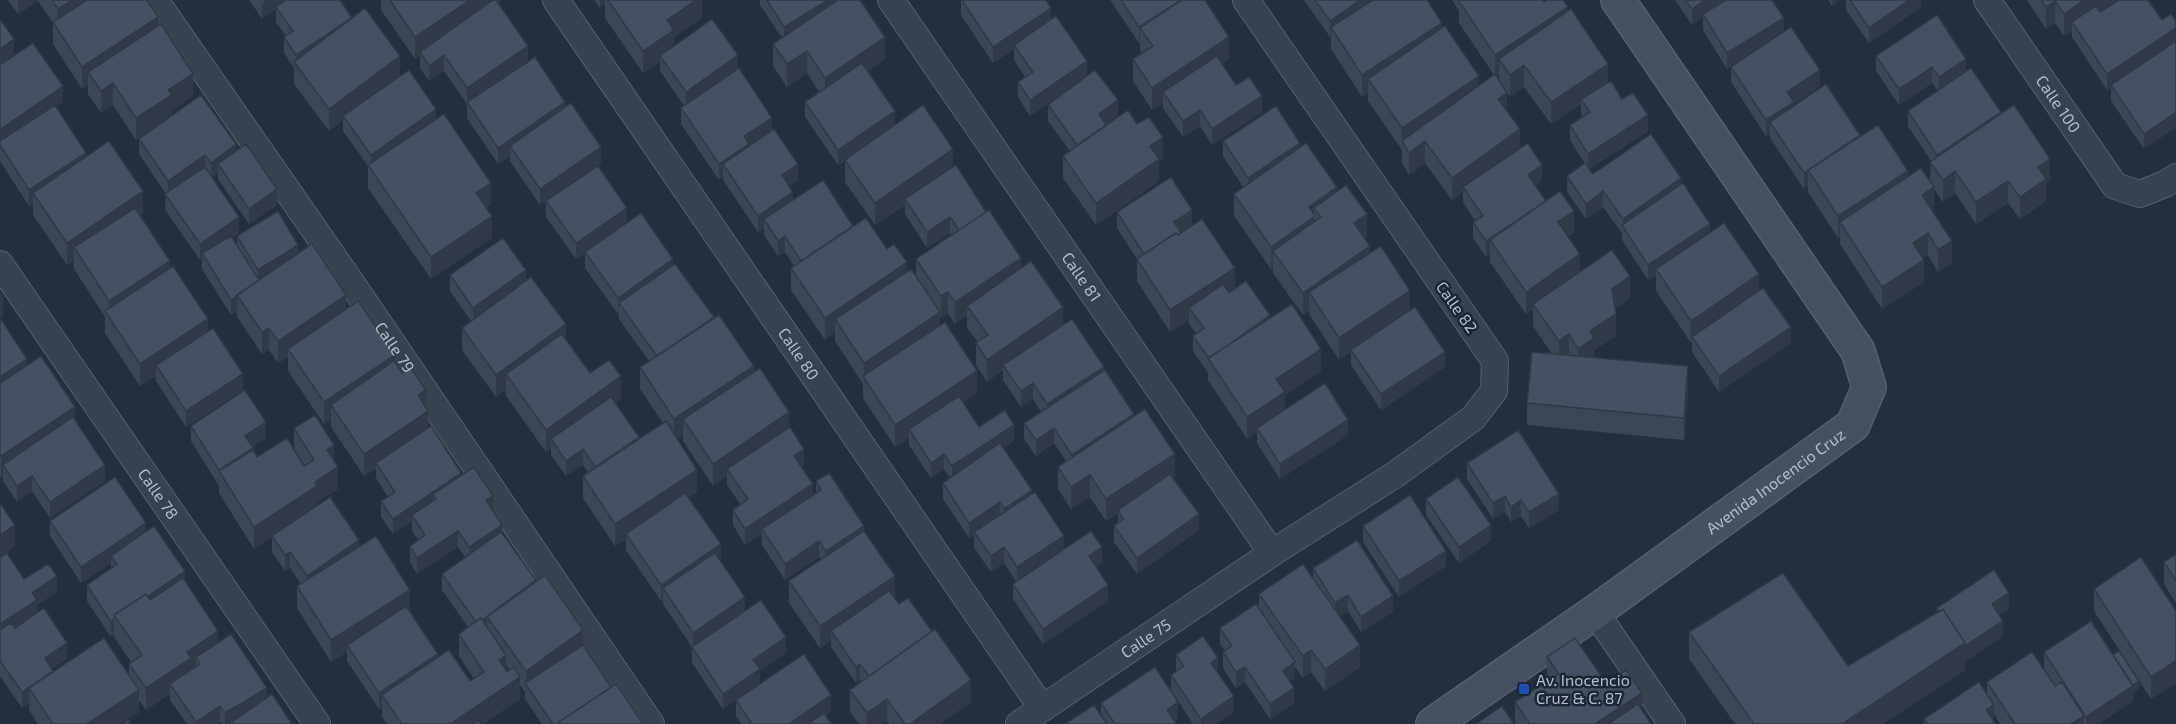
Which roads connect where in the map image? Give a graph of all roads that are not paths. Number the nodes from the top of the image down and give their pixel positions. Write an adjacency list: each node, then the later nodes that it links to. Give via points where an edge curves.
1 (155, 0): 13 (street, Calle 79)
2 (556, 0): 11 (street, Calle 80)
3 (891, 0): 9 (street, Calle 81)
4 (1246, 0): 9 (street, Calle 82, via 1495,362 1494,391 1473,418 1396,474)
5 (1618, 0): 10 (street, Avenida Inocencio Cruz, via 1858,351 1869,387 1853,425)
6 (1987, 0): 7 (street, Calle 100, via 2115,186 2140,194)
7 (2176, 177)
8 (0, 264): 12 (street, Calle 78)
9 (1272, 553): 11 (street, Calle 75)
10 (1595, 612): 15 (street, Avenida Inocencio Cruz); 16 (street)
11 (1042, 708): 14 (street, Calle 75)
12 (317, 724)
13 (651, 724)
14 (1019, 724)
15 (1433, 724)
16 (1672, 724)

